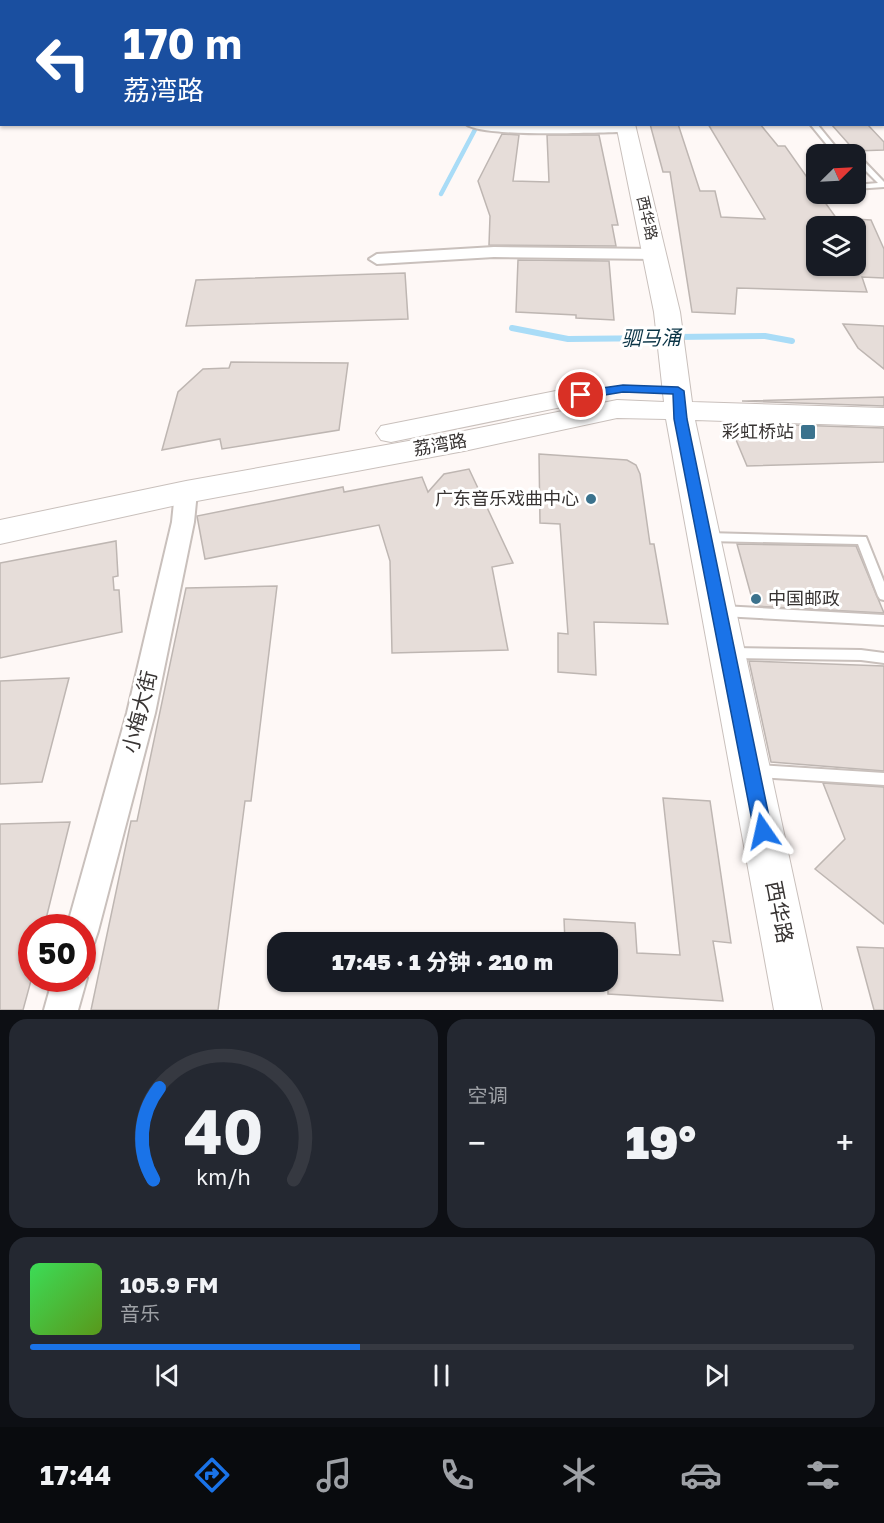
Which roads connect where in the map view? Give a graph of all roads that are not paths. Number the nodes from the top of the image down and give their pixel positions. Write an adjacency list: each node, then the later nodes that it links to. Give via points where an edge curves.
1 (492, 126): 2 (street)
2 (625, 126): 7 (main road, 西华路)
3 (815, 126): 4 (lane)
4 (832, 144)
5 (866, 167): 6 (lane, via 883,185)
6 (866, 186)
7 (655, 254): 8 (street, via 494,252); 9 (main road, 西华路)
8 (377, 259)
9 (677, 388): 10 (main road, 荔湾路); 11 (main road, 荔湾路); 12 (main road, 荔湾路); 16 (main road, 西华路)
10 (884, 396)
11 (611, 400): 13 (main road, 荔湾路, via 464,441); 14 (main road, 荔湾路)
12 (884, 417)
13 (186, 492): 15 (main road, 荔湾路); 24 (street, 小梅大街, via 183,522 141,713)
14 (0, 510)
15 (0, 532)
16 (704, 537): 17 (lane, via 862,540); 18 (main road, 西华路)
17 (884, 596)
18 (719, 611): 19 (lane); 20 (main road, 西华路)
19 (884, 621)
20 (727, 653): 21 (lane); 22 (main road, 西华路)
21 (884, 658)
22 (751, 771): 23 (lane); 27 (main road, 西华路)
23 (884, 779)
24 (87, 914)
25 (66, 992): 26 (street)
26 (61, 1010)
27 (798, 1010)

